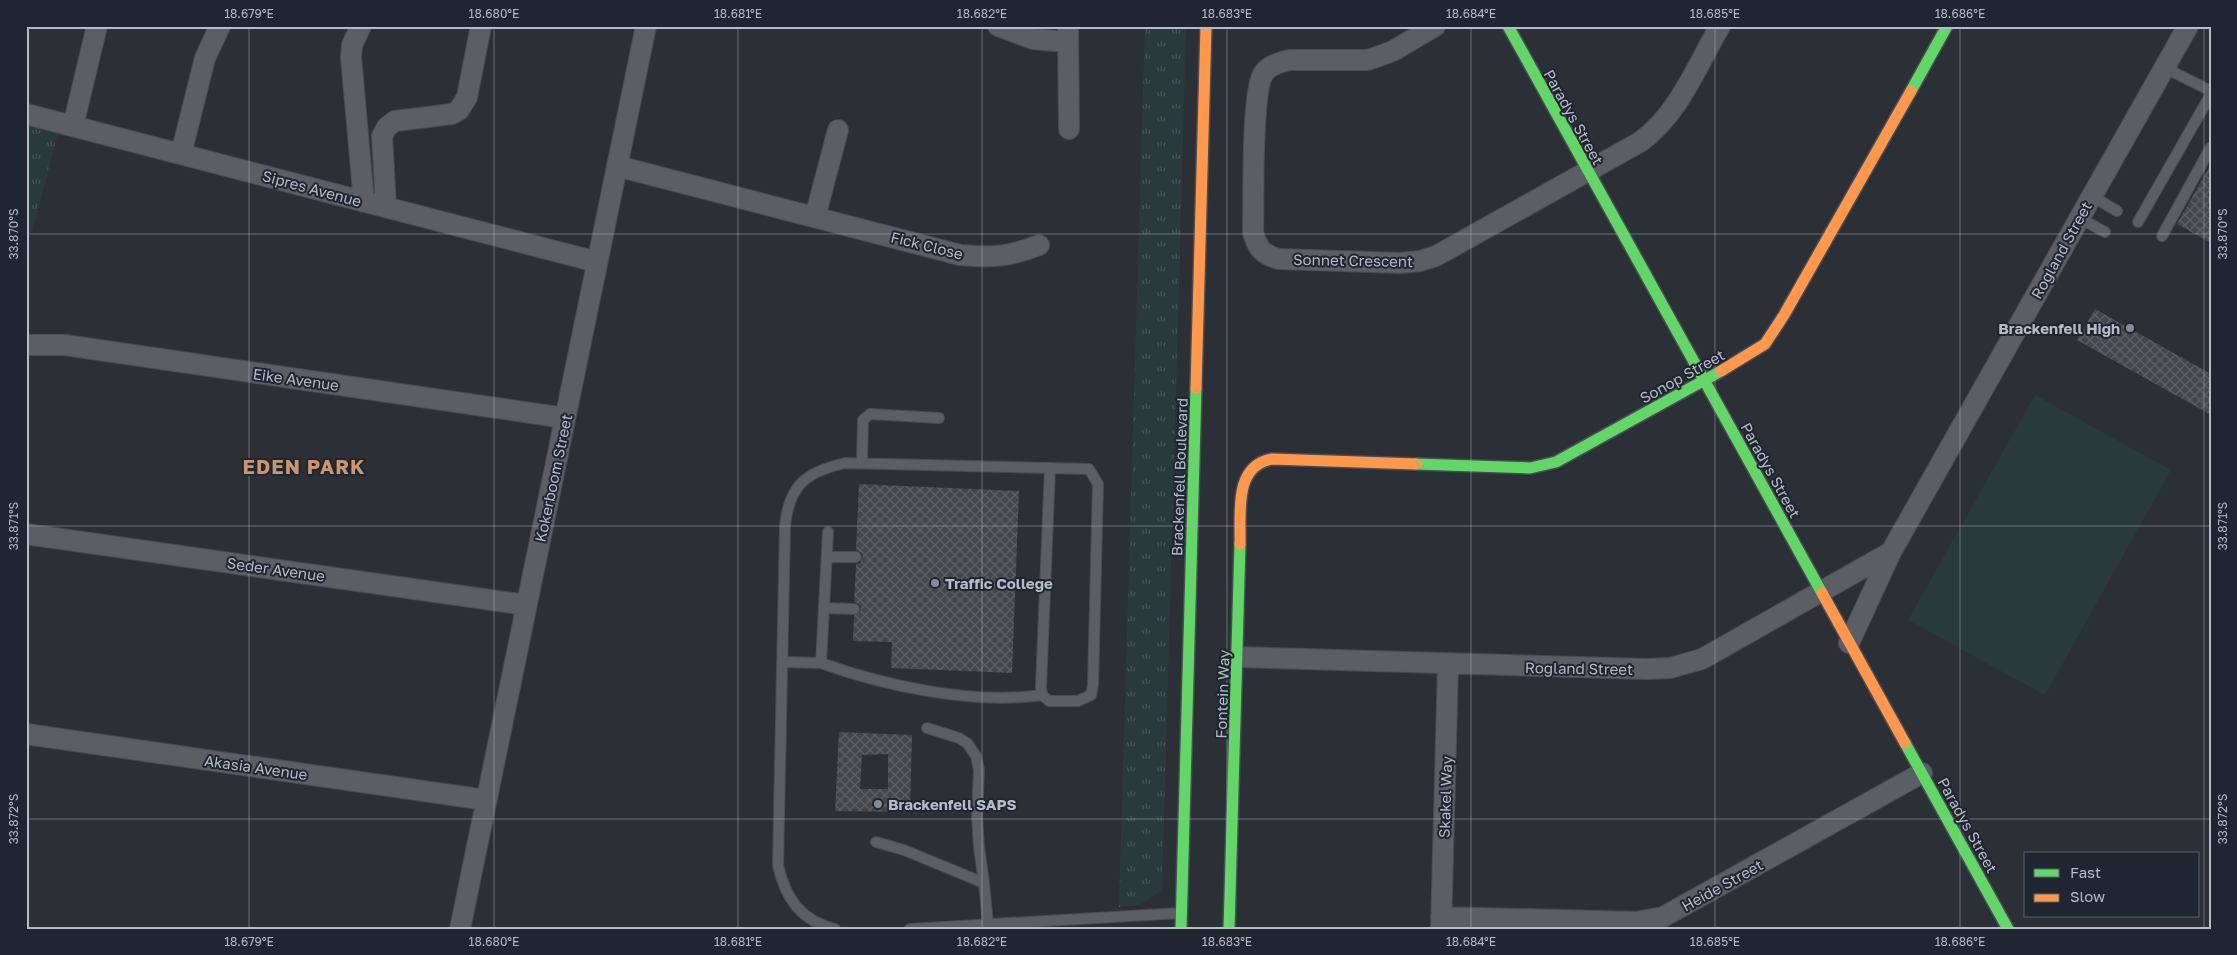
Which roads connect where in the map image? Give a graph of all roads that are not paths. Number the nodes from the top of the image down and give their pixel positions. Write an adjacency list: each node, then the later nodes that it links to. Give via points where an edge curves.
1 (97, 26): 17 (street)
2 (220, 26): 21 (street, via 205,58)
3 (361, 26): 25 (street, via 351,57)
4 (481, 26): 26 (street, via 467,97 459,110 452,114 395,121 382,136)
5 (646, 26): 22 (street, Kokerboom Street)
6 (998, 26): 13 (street, via 1033,39)
7 (1206, 26): 63 (street, Brackenfell Boulevard)
8 (1435, 26): 23 (street, Sonnet Crescent, via 1393,51 1368,60 1289,60 1277,63 1263,73 1257,96 1253,232 1266,256 1382,263 1420,261 1450,248)
9 (1508, 26): 23 (street, Paradys Street)
10 (1720, 26): 23 (street, Sonnet Crescent, via 1680,98 1658,130)
11 (1947, 26): 36 (street, Sonop Street, via 1772,336 1753,353)
12 (2188, 26): 14 (street, Rogland Street)
13 (1068, 34): 18 (street)
14 (2164, 68): 15 (lane); 24 (street, Rogland Street)
15 (2211, 92): 30 (lane)
16 (26, 114): 17 (street, Sipres Avenue)
17 (72, 126): 21 (street, Sipres Avenue)
18 (1069, 129)
19 (838, 130): 28 (street)
20 (2211, 147): 32 (lane)
21 (180, 154): 25 (street, Sipres Avenue)
22 (617, 166): 28 (street, Fick Close); 34 (street, Kokerboom Street)
23 (1587, 170): 36 (street, Paradys Street)
24 (2092, 196): 27 (lane); 29 (street, Rogland Street)
25 (364, 202): 26 (street, Sipres Avenue)
26 (386, 208): 34 (street, Sipres Avenue)
27 (2117, 211)
28 (815, 217): 33 (street, Fick Close, via 960,255 999,257)
29 (2079, 218): 31 (lane); 44 (street, Rogland Street)
30 (2138, 222)
31 (2105, 232)
32 (2162, 236)
33 (1039, 245)
34 (597, 262): 37 (street, Kokerboom Street)
35 (26, 345): 37 (street, Eike Avenue, via 65,345)
36 (1704, 381): 40 (street, Sonop Street, via 1570,456 1530,468 1290,459 1263,460); 47 (street, Paradys Street)
37 (565, 418): 48 (street, Kokerboom Street)
38 (939, 418): 39 (lane, via 865,416)
39 (862, 464): 41 (lane); 53 (lane, via 845,464 809,475 789,500 784,526)
40 (1254, 465): 52 (street, Fontein Way, via 1246,473 1242,486)
41 (1050, 468): 56 (lane); 56 (lane, via 1089,469 1098,484 1093,685 1091,696 1086,699 1054,702)
42 (828, 532): 45 (lane)
43 (26, 534): 48 (street, Seder Avenue)
44 (1891, 552): 47 (street, Rogland Street); 51 (street, Rogland Street)
45 (827, 557): 46 (lane); 49 (lane)
46 (856, 557)
47 (1821, 590): 51 (street, Paradys Street); 55 (street, Rogland Street, via 1687,665 1647,669)
48 (526, 605): 60 (street, Kokerboom Street)
49 (824, 608): 50 (lane); 54 (lane)
50 (854, 609)
51 (1849, 643): 59 (street, Paradys Street)
52 (1238, 657): 55 (street, Rogland Street); 70 (street, Fontein Way)
53 (782, 662): 54 (lane); 67 (lane, via 778,865 786,894 798,909 819,925)
54 (821, 663): 56 (lane, via 912,689 1013,699)
55 (1448, 665): 64 (street, Skakel Way)
56 (1042, 695)
57 (928, 728): 62 (lane, via 959,738 976,756 977,817)
58 (26, 734): 60 (street, Akasia Avenue)
59 (1922, 773): 64 (street, Heide Street, via 1663,917 1636,922); 71 (street, Paradys Street)
60 (486, 800): 66 (street, Kokerboom Street)
61 (876, 842): 62 (lane)
62 (984, 883): 65 (lane)
63 (1182, 912): 65 (lane); 69 (street, Brackenfell Boulevard)
64 (1441, 923)
65 (988, 924): 68 (lane)
66 (460, 929)
67 (835, 929)
68 (910, 929)
69 (1181, 929)
70 (1229, 929)
71 (2008, 929)

